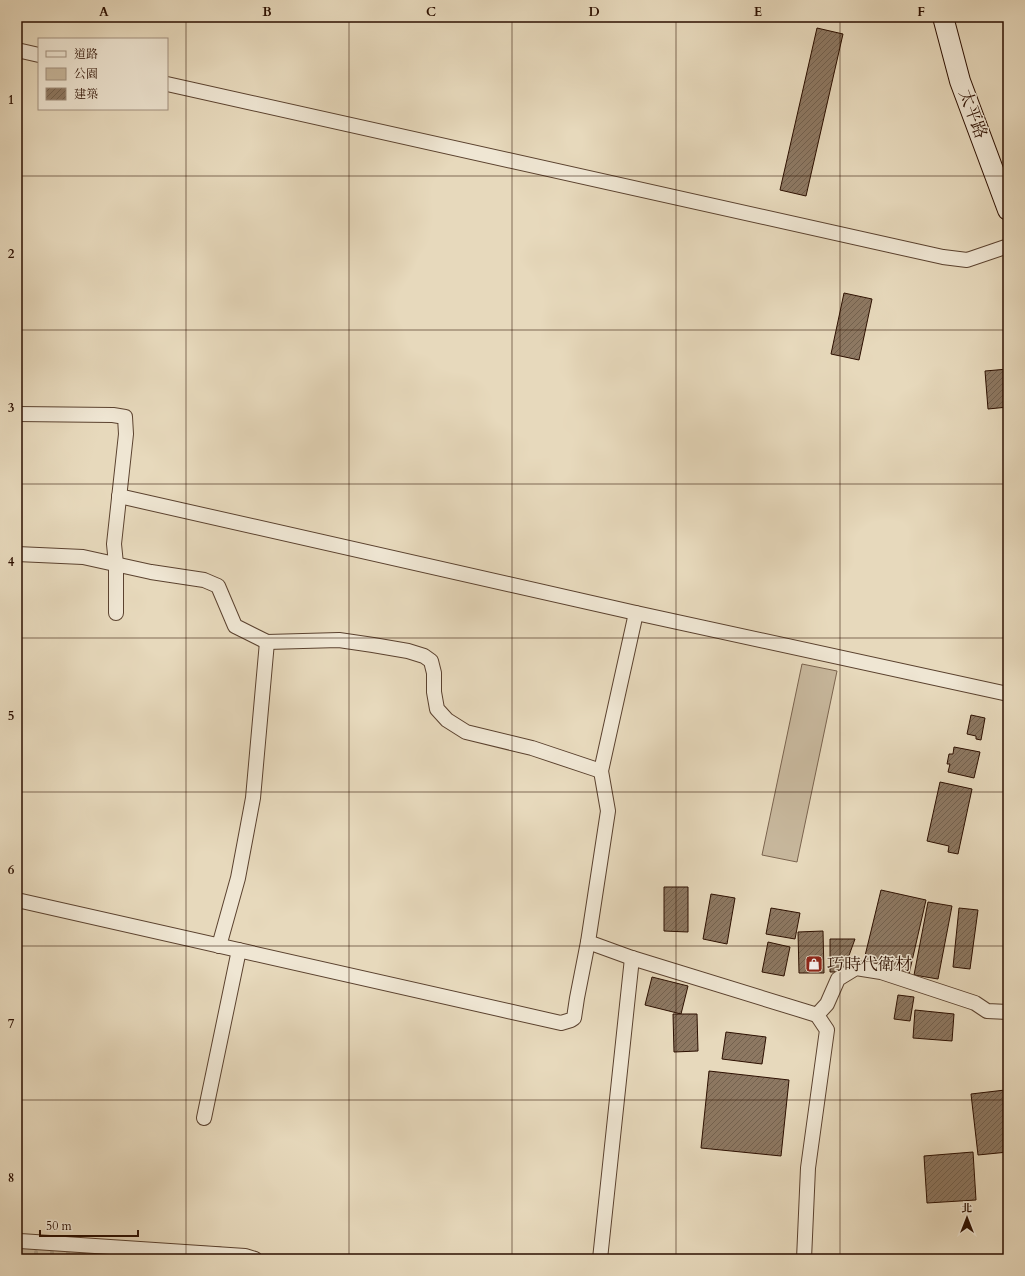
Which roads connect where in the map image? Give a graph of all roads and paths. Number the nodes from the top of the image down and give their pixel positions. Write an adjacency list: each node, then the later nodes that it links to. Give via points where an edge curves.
1 (943, 17): 5 (street, 太平路, via 960,81)
2 (17, 50): 3 (street)
3 (38, 55)
4 (168, 84): 6 (street, via 943,257 967,260)
5 (1008, 210)
6 (1008, 246)
7 (17, 414): 8 (street, via 125,417 126,434)
8 (119, 496): 10 (street, via 114,544); 12 (street)
9 (17, 554): 10 (street, via 83,557)
10 (116, 564): 11 (street); 13 (street, via 204,580 218,586 235,626)
11 (116, 613)
12 (636, 613): 14 (street); 15 (street)
13 (267, 642): 15 (street, via 339,640 424,656 431,661 434,673 437,709 447,720 466,732 532,748); 18 (street, via 253,798 238,878)
14 (1008, 694)
15 (601, 771): 17 (street, via 608,811)
16 (17, 900): 18 (street)
17 (588, 942): 19 (street, via 574,1018 561,1023); 20 (street)
18 (219, 946): 19 (street)
19 (238, 950): 23 (street)
20 (632, 958): 22 (street); 26 (street)
21 (1008, 1012): 22 (street, via 987,1011 975,1003 881,972 856,968 838,979 827,1004)
22 (817, 1015): 27 (street, via 827,1030 808,1168)
23 (204, 1118)
24 (17, 1239): 25 (street, via 245,1256)
25 (255, 1259)
26 (600, 1259)
27 (804, 1259)

